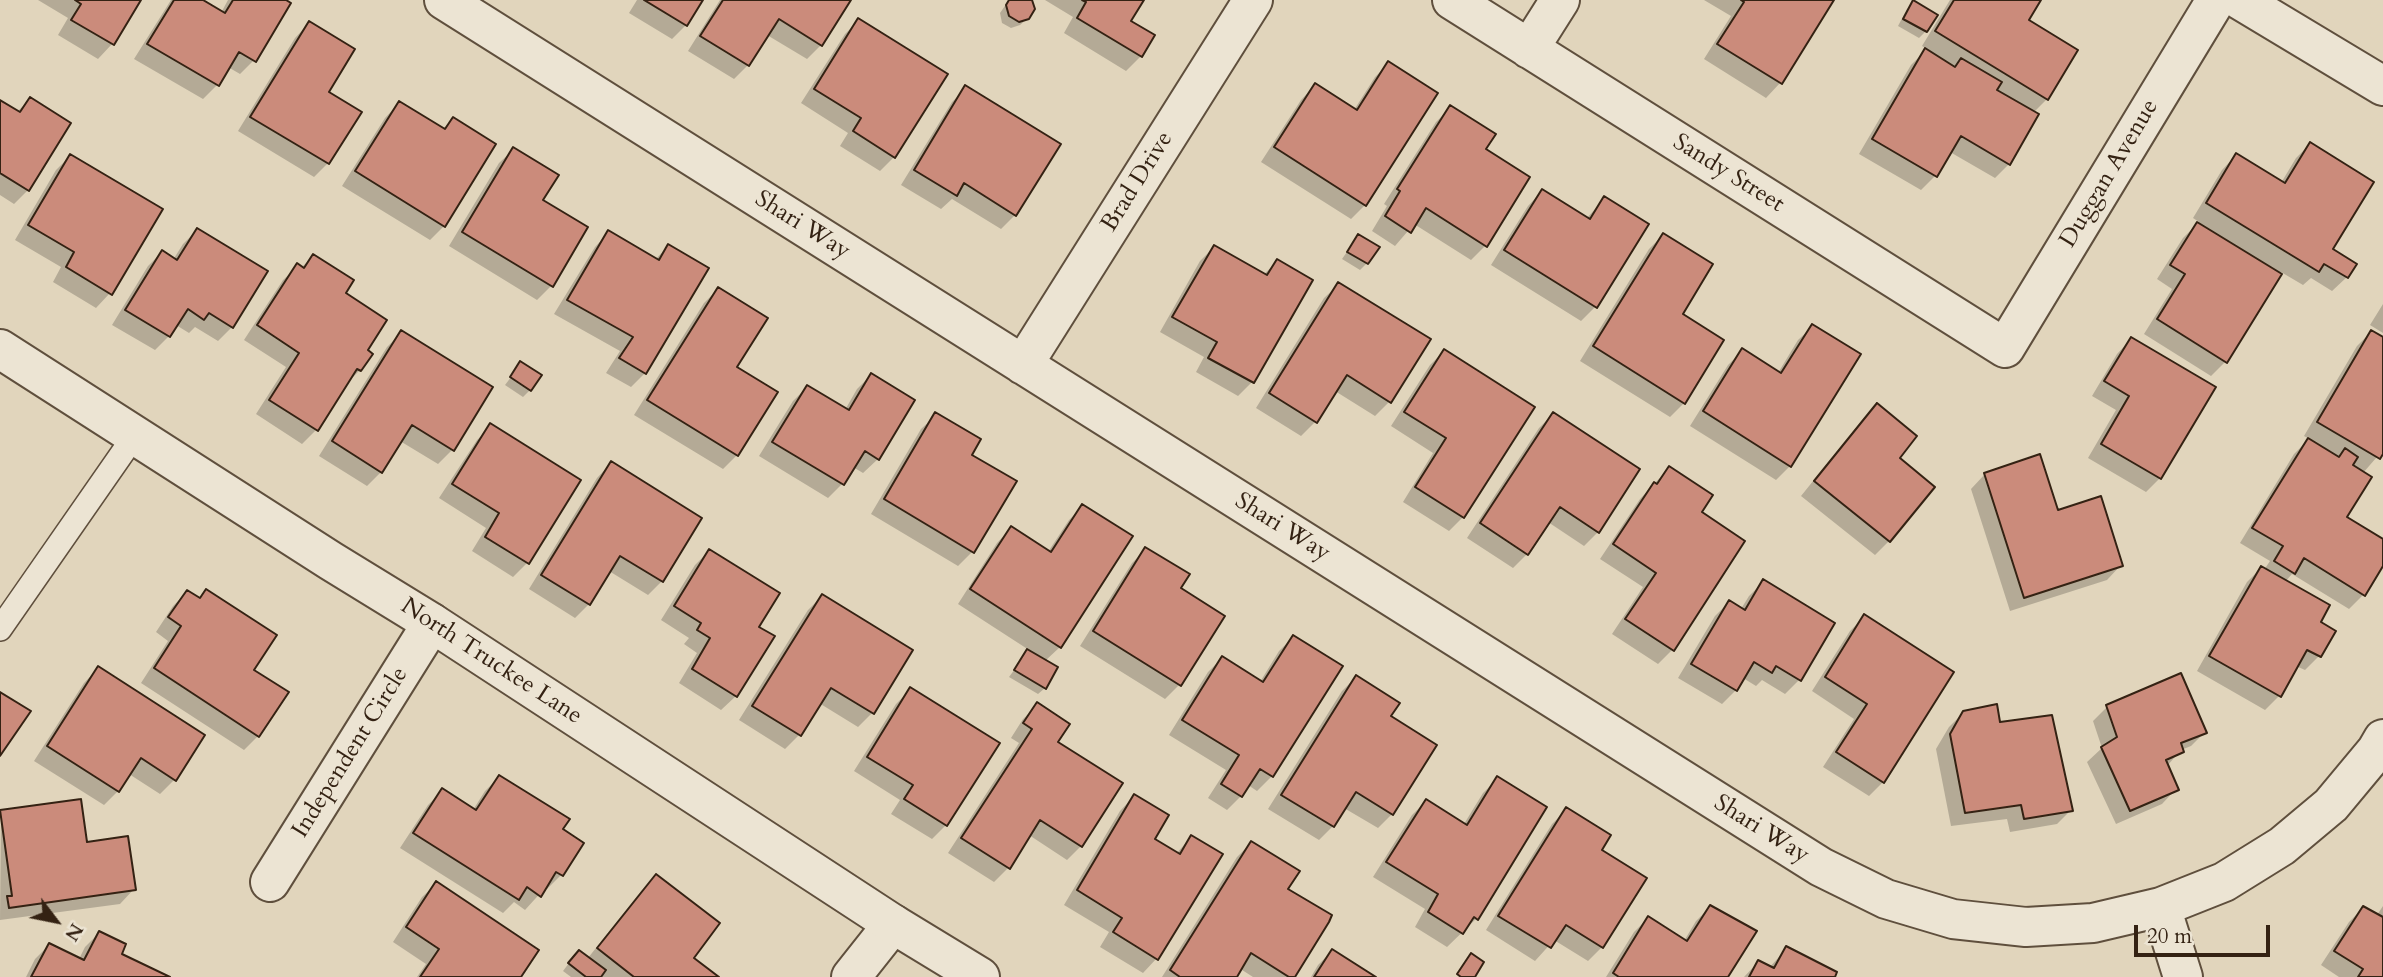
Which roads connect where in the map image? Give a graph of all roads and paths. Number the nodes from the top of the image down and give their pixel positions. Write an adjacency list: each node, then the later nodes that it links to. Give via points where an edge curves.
1 (444, 0): 11 (street, Shari Way)
2 (1253, 0): 11 (street, Brad Drive)
3 (1452, 0): 7 (street, Sandy Street)
4 (1560, 0): 7 (street)
5 (2216, 0): 9 (street, Duggan Avenue)
6 (2240, 0): 8 (street)
7 (1530, 49): 9 (street, Sandy Street)
8 (2383, 86)
9 (2005, 348)
10 (0, 349): 12 (street, North Truckee Lane)
11 (1023, 365): 17 (street, Shari Way, via 1821,867 1885,899 1953,919 2026,926 2093,923)
12 (135, 435): 13 (street, North Truckee Lane); 14 (lane)
13 (432, 623): 16 (street, Independent Circle); 18 (street, North Truckee Lane)
14 (0, 629)
15 (2383, 739): 17 (street, Shari Way, via 2331,805 2282,846 2224,882)
16 (270, 882)
17 (2161, 907): 21 (street)
18 (893, 924): 19 (street); 20 (street, North Truckee Lane)
19 (851, 977)
20 (980, 977)
21 (2183, 977)

